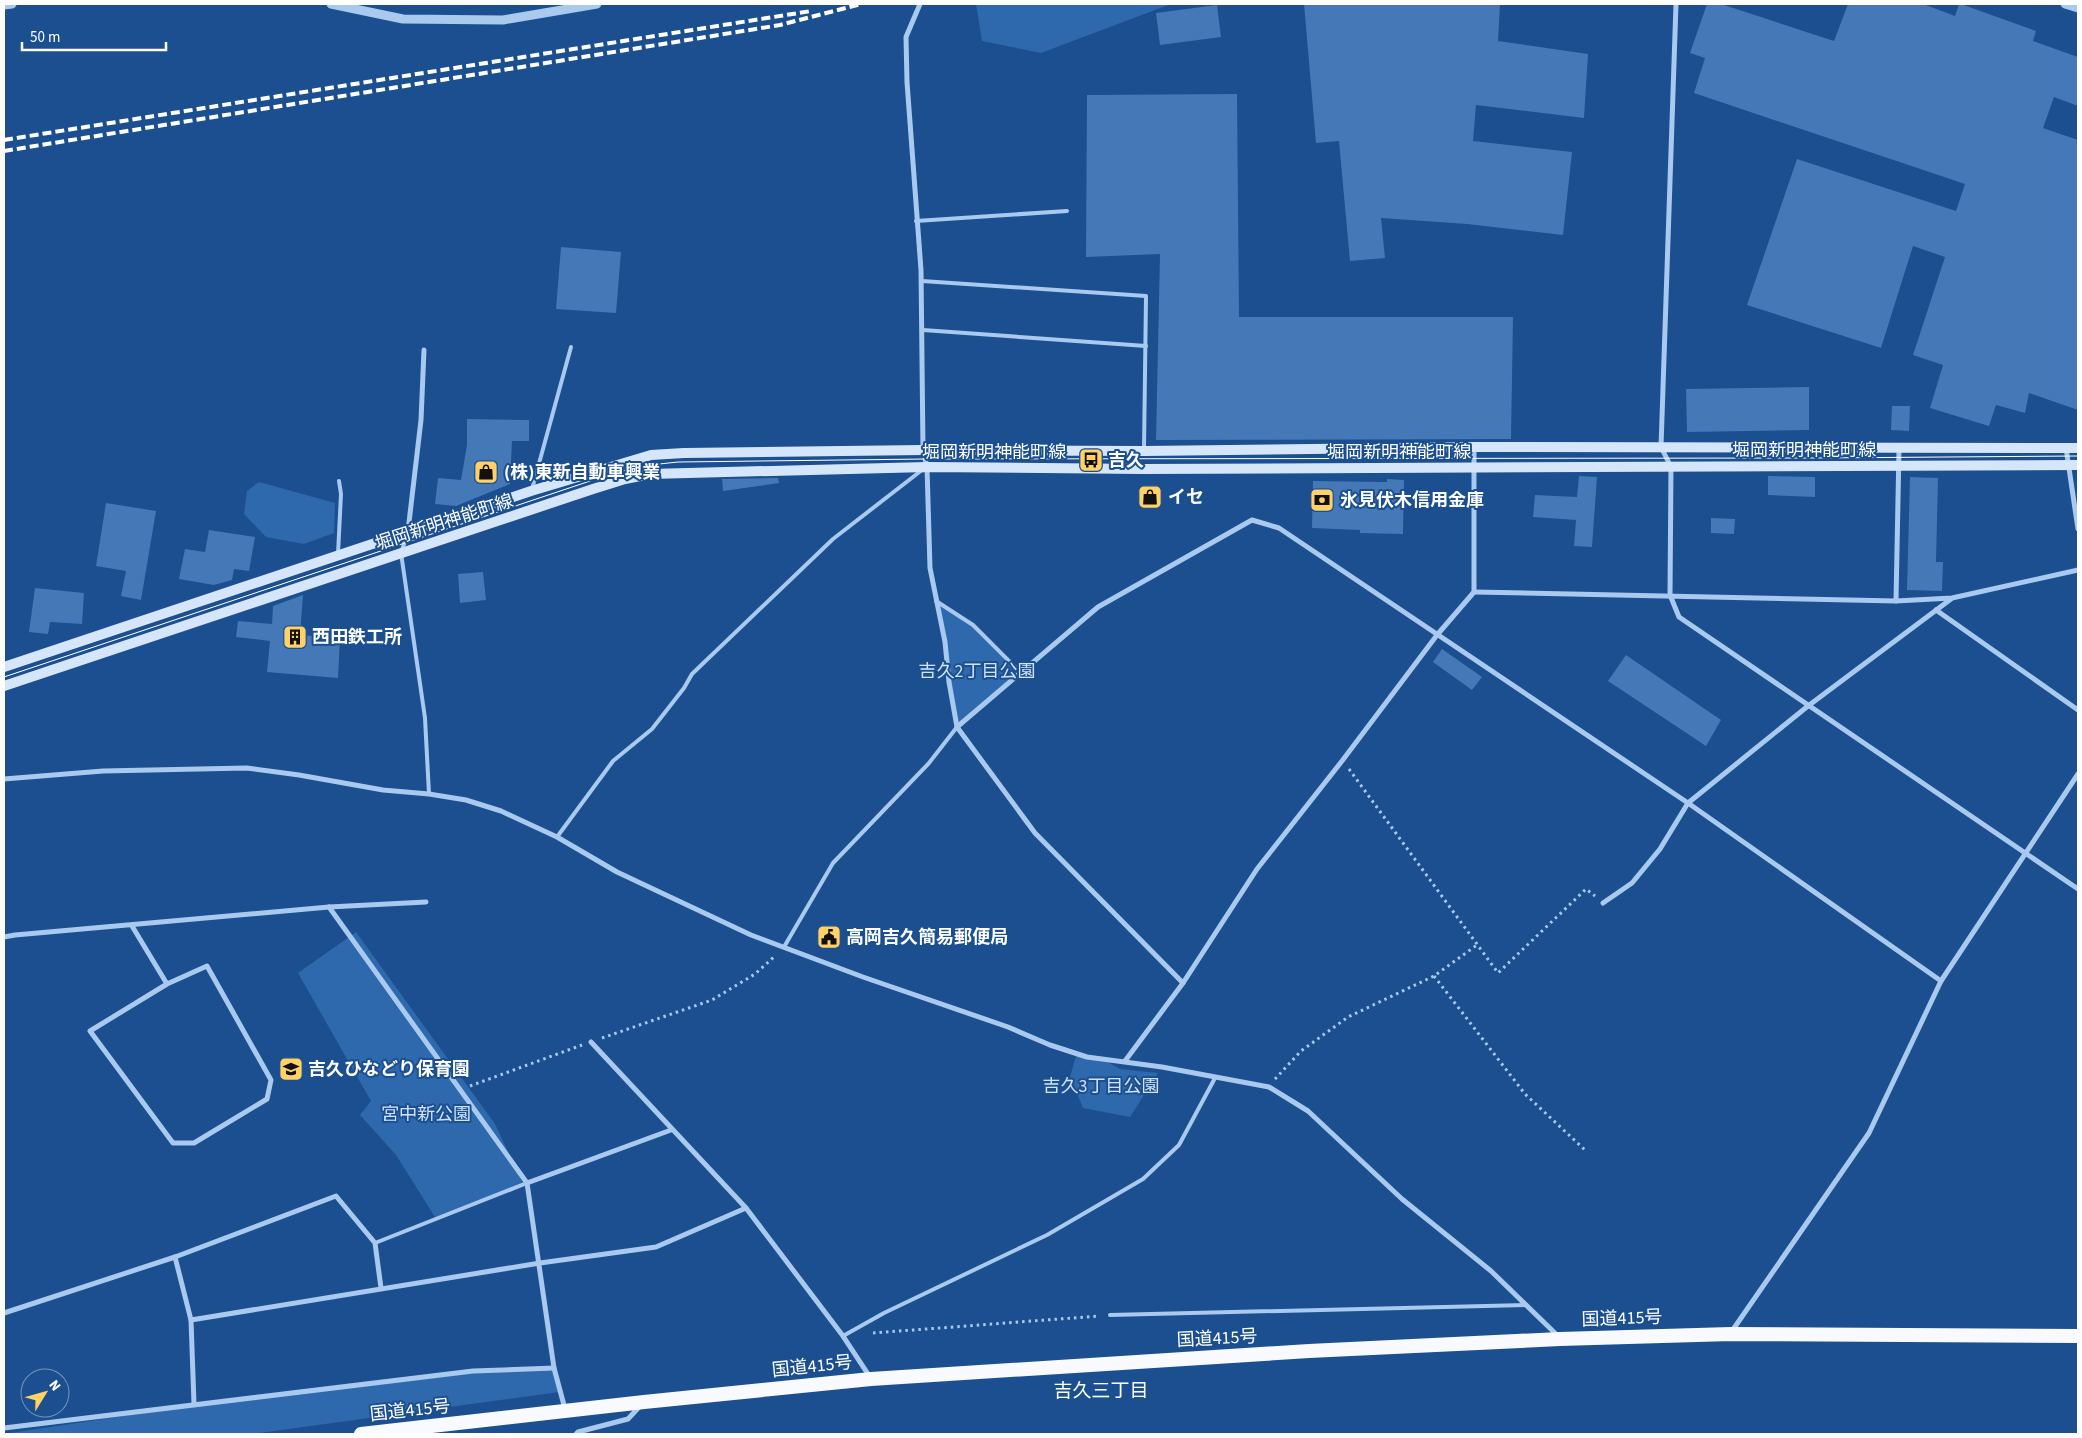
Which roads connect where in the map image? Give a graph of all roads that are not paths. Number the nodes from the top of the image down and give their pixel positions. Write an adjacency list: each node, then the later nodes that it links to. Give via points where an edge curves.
1 (12, 4): 7 (street)
2 (331, 4): 3 (street, via 403,19 485,20 503,20)
3 (598, 4)
4 (920, 4): 10 (street, via 906,37)
5 (1676, 4): 17 (street)
6 (2065, 4): 8 (street)
7 (4, 5)
8 (2078, 8)
9 (1068, 211): 10 (lane)
10 (916, 221): 11 (street)
11 (922, 281): 12 (street); 13 (lane, via 1146,296)
12 (923, 330): 13 (lane); 21 (street)
13 (1146, 346): 22 (lane)
14 (571, 347): 29 (lane)
15 (424, 350): 31 (street, via 421,420)
16 (1474, 447): 17 (main road, 堀岡新明神能町線); 22 (main road, 堀岡新明神能町線); 27 (street)
17 (1661, 447): 18 (main road, 堀岡新明神能町線); 26 (street)
18 (1899, 448): 19 (main road, 堀岡新明神能町線); 24 (street)
19 (2066, 448): 20 (main road, 堀岡新明神能町線); 23 (street)
20 (2078, 448)
21 (924, 450): 22 (main road, 堀岡新明神能町線); 25 (street); 29 (main road, 堀岡新明神能町線, via 651,455)
22 (1144, 451)
23 (2073, 465): 24 (main road, 堀岡新明神能町線); 30 (street)
24 (1899, 466): 26 (main road, 堀岡新明神能町線); 39 (street)
25 (927, 467): 27 (main road, 堀岡新明神能町線); 32 (main road, 堀岡新明神能町線, via 650,474 593,489); 38 (street, via 930,568); 52 (lane, via 833,539 692,674 652,729 613,761)
26 (1671, 467): 27 (main road, 堀岡新明神能町線); 36 (street)
27 (1474, 468): 35 (street)
28 (339, 482): 33 (lane)
29 (531, 491): 31 (main road, 堀岡新明神能町線)
30 (2078, 529)
31 (408, 531): 32 (lane); 33 (main road, 堀岡新明神能町線)
32 (400, 553): 44 (main road, 堀岡新明神能町線); 50 (lane, via 425,718)
33 (338, 554): 42 (main road, 堀岡新明神能町線)
34 (2078, 570): 37 (street)
35 (1474, 592): 36 (street); 41 (street)
36 (1670, 595): 39 (street); 45 (street, via 1679,617)
37 (1952, 598): 39 (street); 40 (street)
38 (936, 601): 43 (lane, via 973,625); 47 (street)
39 (1896, 601)
40 (1936, 610): 45 (street); 46 (street)
41 (1437, 635): 43 (street, via 1279,528 1252,520 1098,607); 51 (street); 63 (street, via 1257,868)
42 (4, 667)
43 (1020, 672): 47 (street)
44 (4, 686)
45 (1808, 706): 51 (street); 53 (street)
46 (2078, 710)
47 (957, 727): 60 (lane, via 928,763 833,863); 63 (street, via 1035,833)
48 (2078, 774): 53 (street)
49 (4, 779): 50 (street, via 104,771 247,768 383,790)
50 (429, 794): 52 (street, via 466,800 501,811)
51 (1688, 803): 56 (street, via 1660,849 1632,883); 61 (street)
52 (558, 837): 60 (street, via 617,872 751,935)
53 (2026, 853): 54 (street); 61 (street)
54 (2078, 889)
55 (426, 902): 57 (street)
56 (1603, 904)
57 (329, 907): 58 (street); 68 (street)
58 (132, 926): 59 (street, via 15,934); 62 (street)
59 (4, 938)
60 (784, 947): 65 (street, via 1050,1045 1087,1057)
61 (1941, 981): 78 (street, via 1869,1133)
62 (167, 984): 62 (street, via 207,966 271,1080 266,1099 194,1143 172,1142 90,1031)
63 (1183, 984): 65 (street)
64 (591, 1042): 67 (street)
65 (1125, 1061): 66 (street)
66 (1215, 1078): 74 (street, via 1269,1087 1308,1111 1402,1199 1491,1271); 79 (lane, via 1179,1144 1143,1180 1047,1235)
67 (671, 1130): 68 (street); 69 (street)
68 (527, 1183): 70 (lane); 72 (street)
69 (746, 1208): 72 (street, via 656,1247); 79 (street)
70 (375, 1244): 71 (street, via 336,1196); 73 (street)
71 (175, 1257): 75 (street); 77 (street)
72 (540, 1263): 73 (street); 82 (street)
73 (382, 1288): 77 (street)
74 (1526, 1305): 76 (lane); 81 (street)
75 (4, 1313)
76 (1110, 1315)
77 (191, 1320): 85 (street)
78 (1731, 1334): 80 (highway, 国道415号); 81 (highway, 国道415号)
79 (842, 1336): 83 (street)
80 (2078, 1336)
81 (1560, 1339): 83 (highway, 国道415号)
82 (554, 1368): 85 (street, via 473,1371); 86 (street)
83 (871, 1379): 84 (highway, 国道415号)
84 (644, 1402): 86 (highway, 国道415号); 89 (street, via 628,1419)
85 (194, 1404): 87 (street)
86 (565, 1412): 88 (highway, 国道415号)
87 (4, 1428)
88 (361, 1434)
89 (576, 1434)

